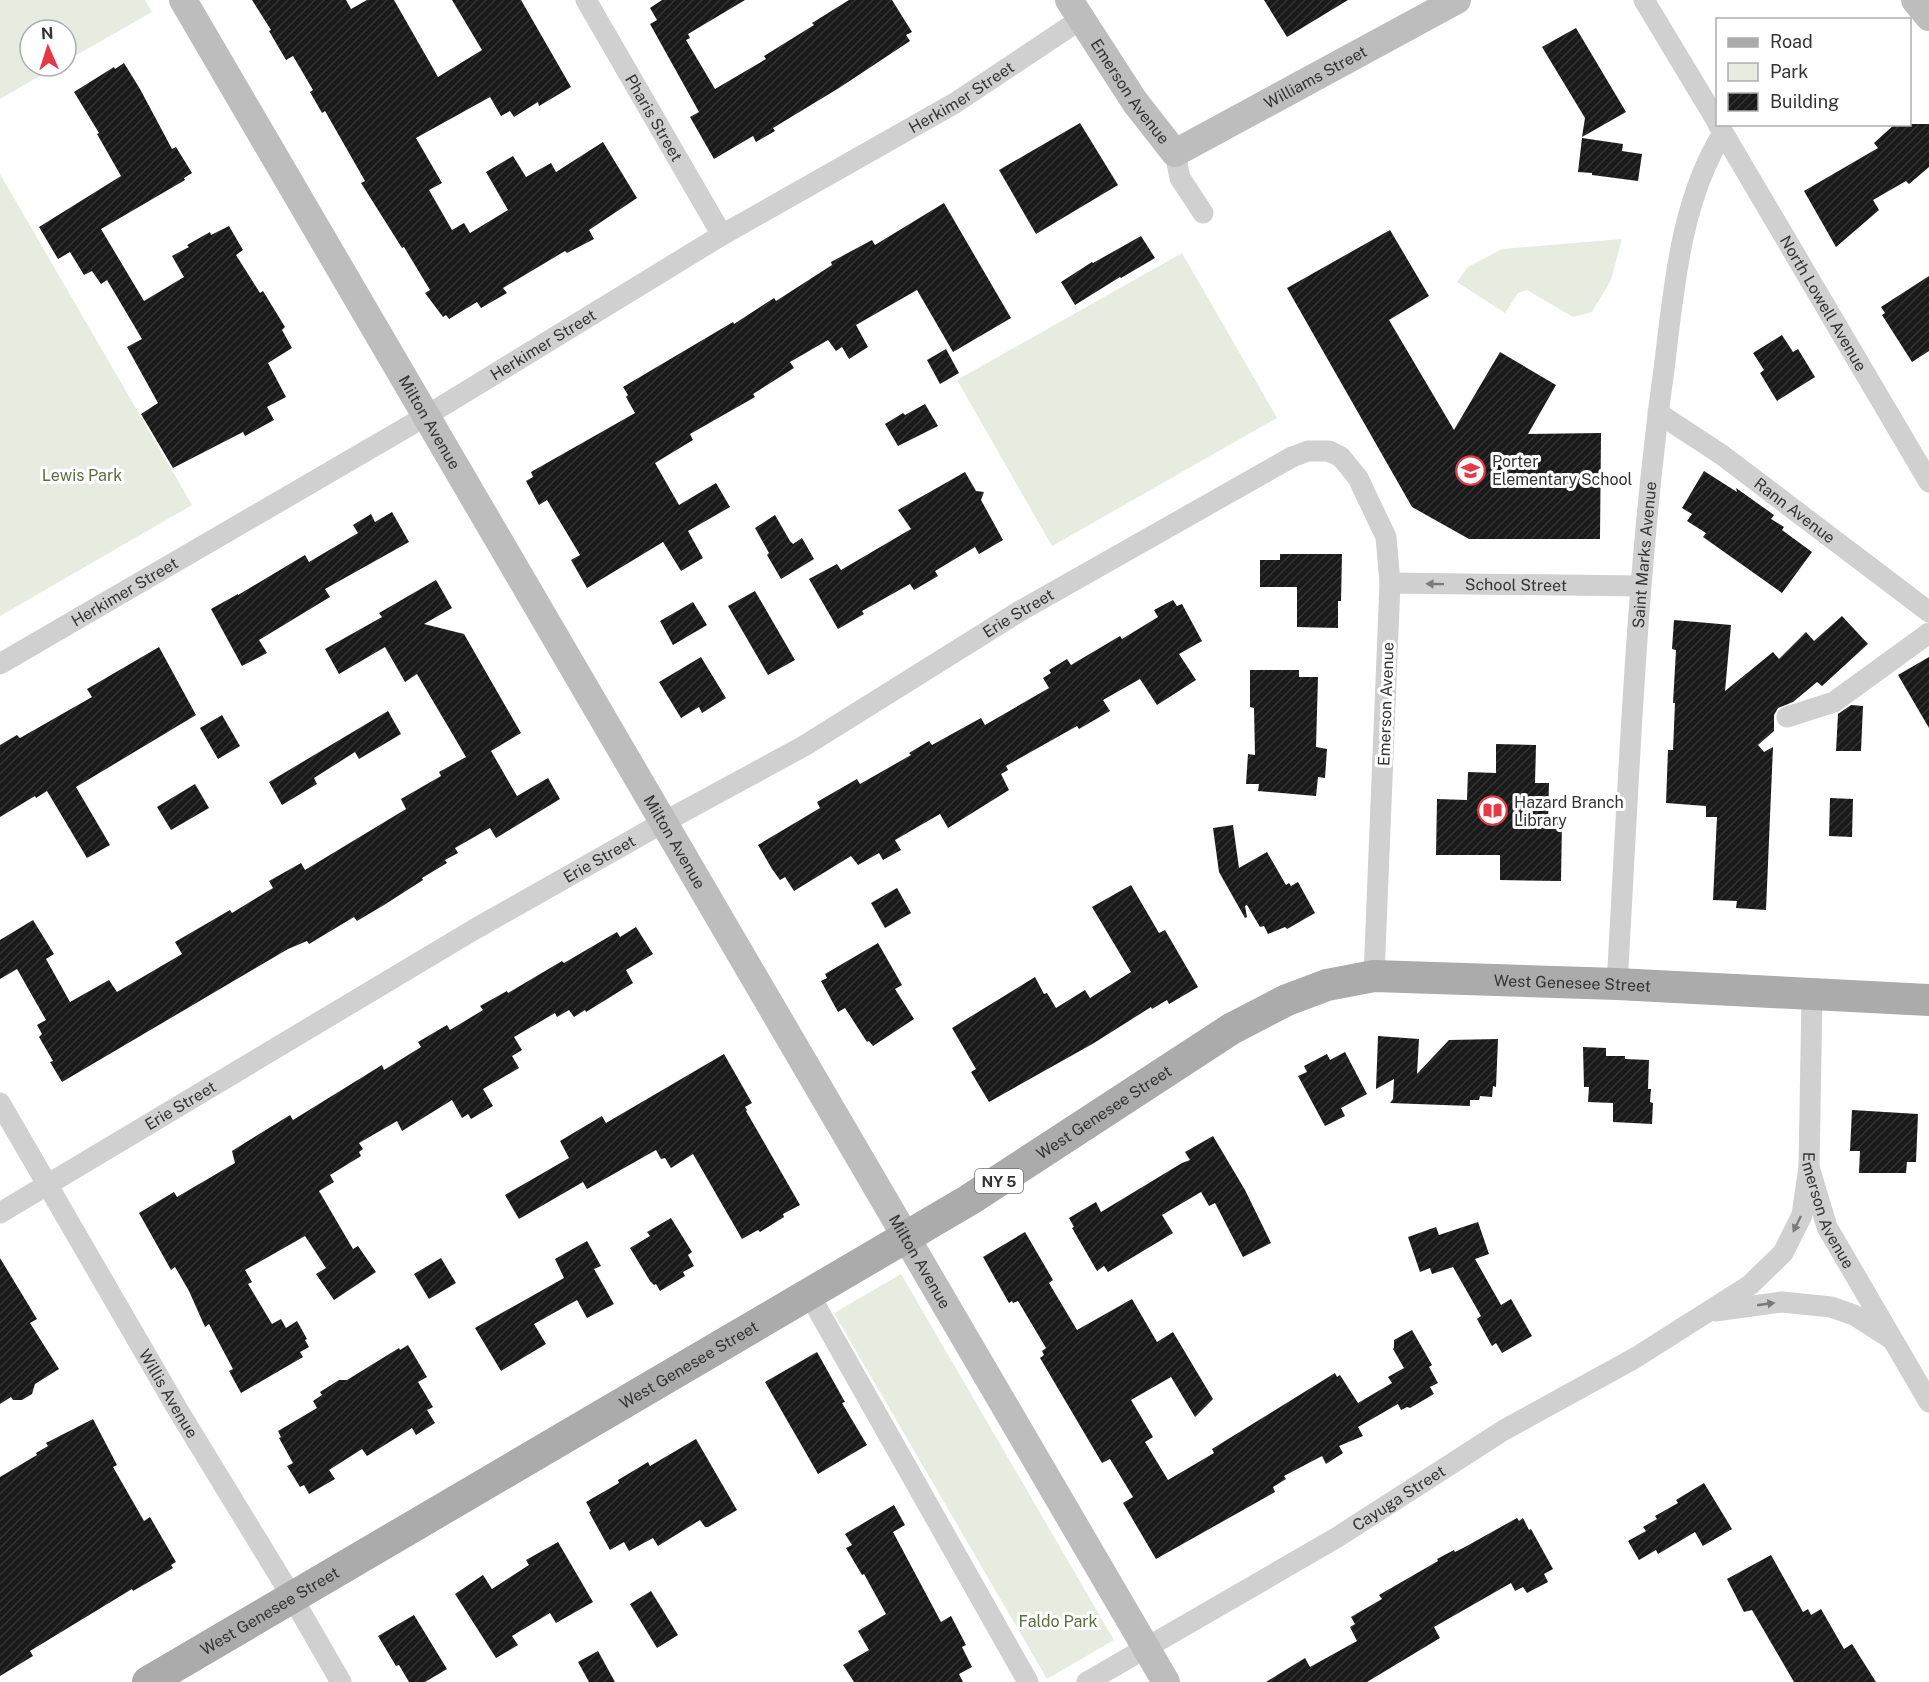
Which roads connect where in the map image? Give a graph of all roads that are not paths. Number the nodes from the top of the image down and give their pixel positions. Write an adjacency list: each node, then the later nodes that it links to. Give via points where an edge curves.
1 (183, 0): 14 (street, Milton Avenue)
2 (586, 0): 12 (street, Pharis Street)
3 (1457, 0): 10 (street, Williams Street)
4 (1644, 0): 8 (street, North Lowell Avenue)
5 (1915, 0): 7 (street)
6 (1075, 9): 10 (street, Emerson Avenue, via 1135,102); 12 (street, Herkimer Street, via 955,104)
7 (1929, 17)
8 (1716, 120)
9 (1720, 127): 13 (street, Saint Marks Avenue, via 1683,235); 16 (street, North Lowell Avenue)
10 (1175, 153): 11 (street, Emerson Avenue, via 1180,178)
11 (1203, 213)
12 (722, 235): 14 (street, Herkimer Street)
13 (1658, 413): 18 (street, Saint Marks Avenue); 19 (street, Rann Avenue, via 1722,455)
14 (426, 416): 21 (street, Herkimer Street); 23 (street, Milton Avenue)
15 (1329, 451): 17 (street, Emerson Avenue, via 1341,457 1358,478 1386,537); 23 (street, Erie Street, via 1308,451 1292,458 1020,611 804,746)
16 (1929, 482)
17 (1390, 583): 18 (street, School Street, one-way to 17); 24 (street, Emerson Avenue)
18 (1640, 586): 25 (street, Saint Marks Avenue)
19 (1929, 612)
20 (1929, 633): 22 (street, via 1834,702)
21 (0, 664)
22 (1787, 717)
23 (664, 822): 30 (street, Erie Street, via 476,929); 32 (street, Milton Avenue)
24 (1374, 976): 25 (main road, West Genesee Street / NY 5); 32 (main road, West Genesee Street / NY 5, via 1327,985 1287,1000 1231,1029)
25 (1617, 984): 26 (main road, West Genesee Street / NY 5)
26 (1812, 995): 27 (main road, West Genesee Street / NY 5); 29 (street, Emerson Avenue)
27 (1929, 1000)
28 (0, 1103): 30 (street, Willis Avenue)
29 (1809, 1167): 34 (street, Cayuga Street, one-way to 34, via 1802,1215 1783,1252 1750,1285); 35 (street, Emerson Avenue, via 1827,1227)
30 (48, 1185): 31 (street, Erie Street); 37 (street, Willis Avenue)
31 (0, 1213)
32 (906, 1238): 33 (main road, West Genesee Street / NY 5); 38 (street, Milton Avenue)
33 (809, 1294): 37 (main road, West Genesee Street / NY 5); 41 (street)
34 (1708, 1312): 35 (street, Cayuga Street, one-way to 35, via 1782,1302 1831,1307); 38 (street, Cayuga Street, via 1635,1358 1504,1430 1336,1538)
35 (1893, 1340): 36 (street, Emerson Avenue)
36 (1929, 1402)
37 (292, 1598): 39 (main road, West Genesee Street / NY 5); 40 (street, Willis Avenue)
38 (1146, 1648): 42 (street, Cayuga Street); 43 (street, Milton Avenue)
39 (148, 1682)
40 (341, 1682)
41 (1028, 1682)
42 (1087, 1682)
43 (1167, 1682)

